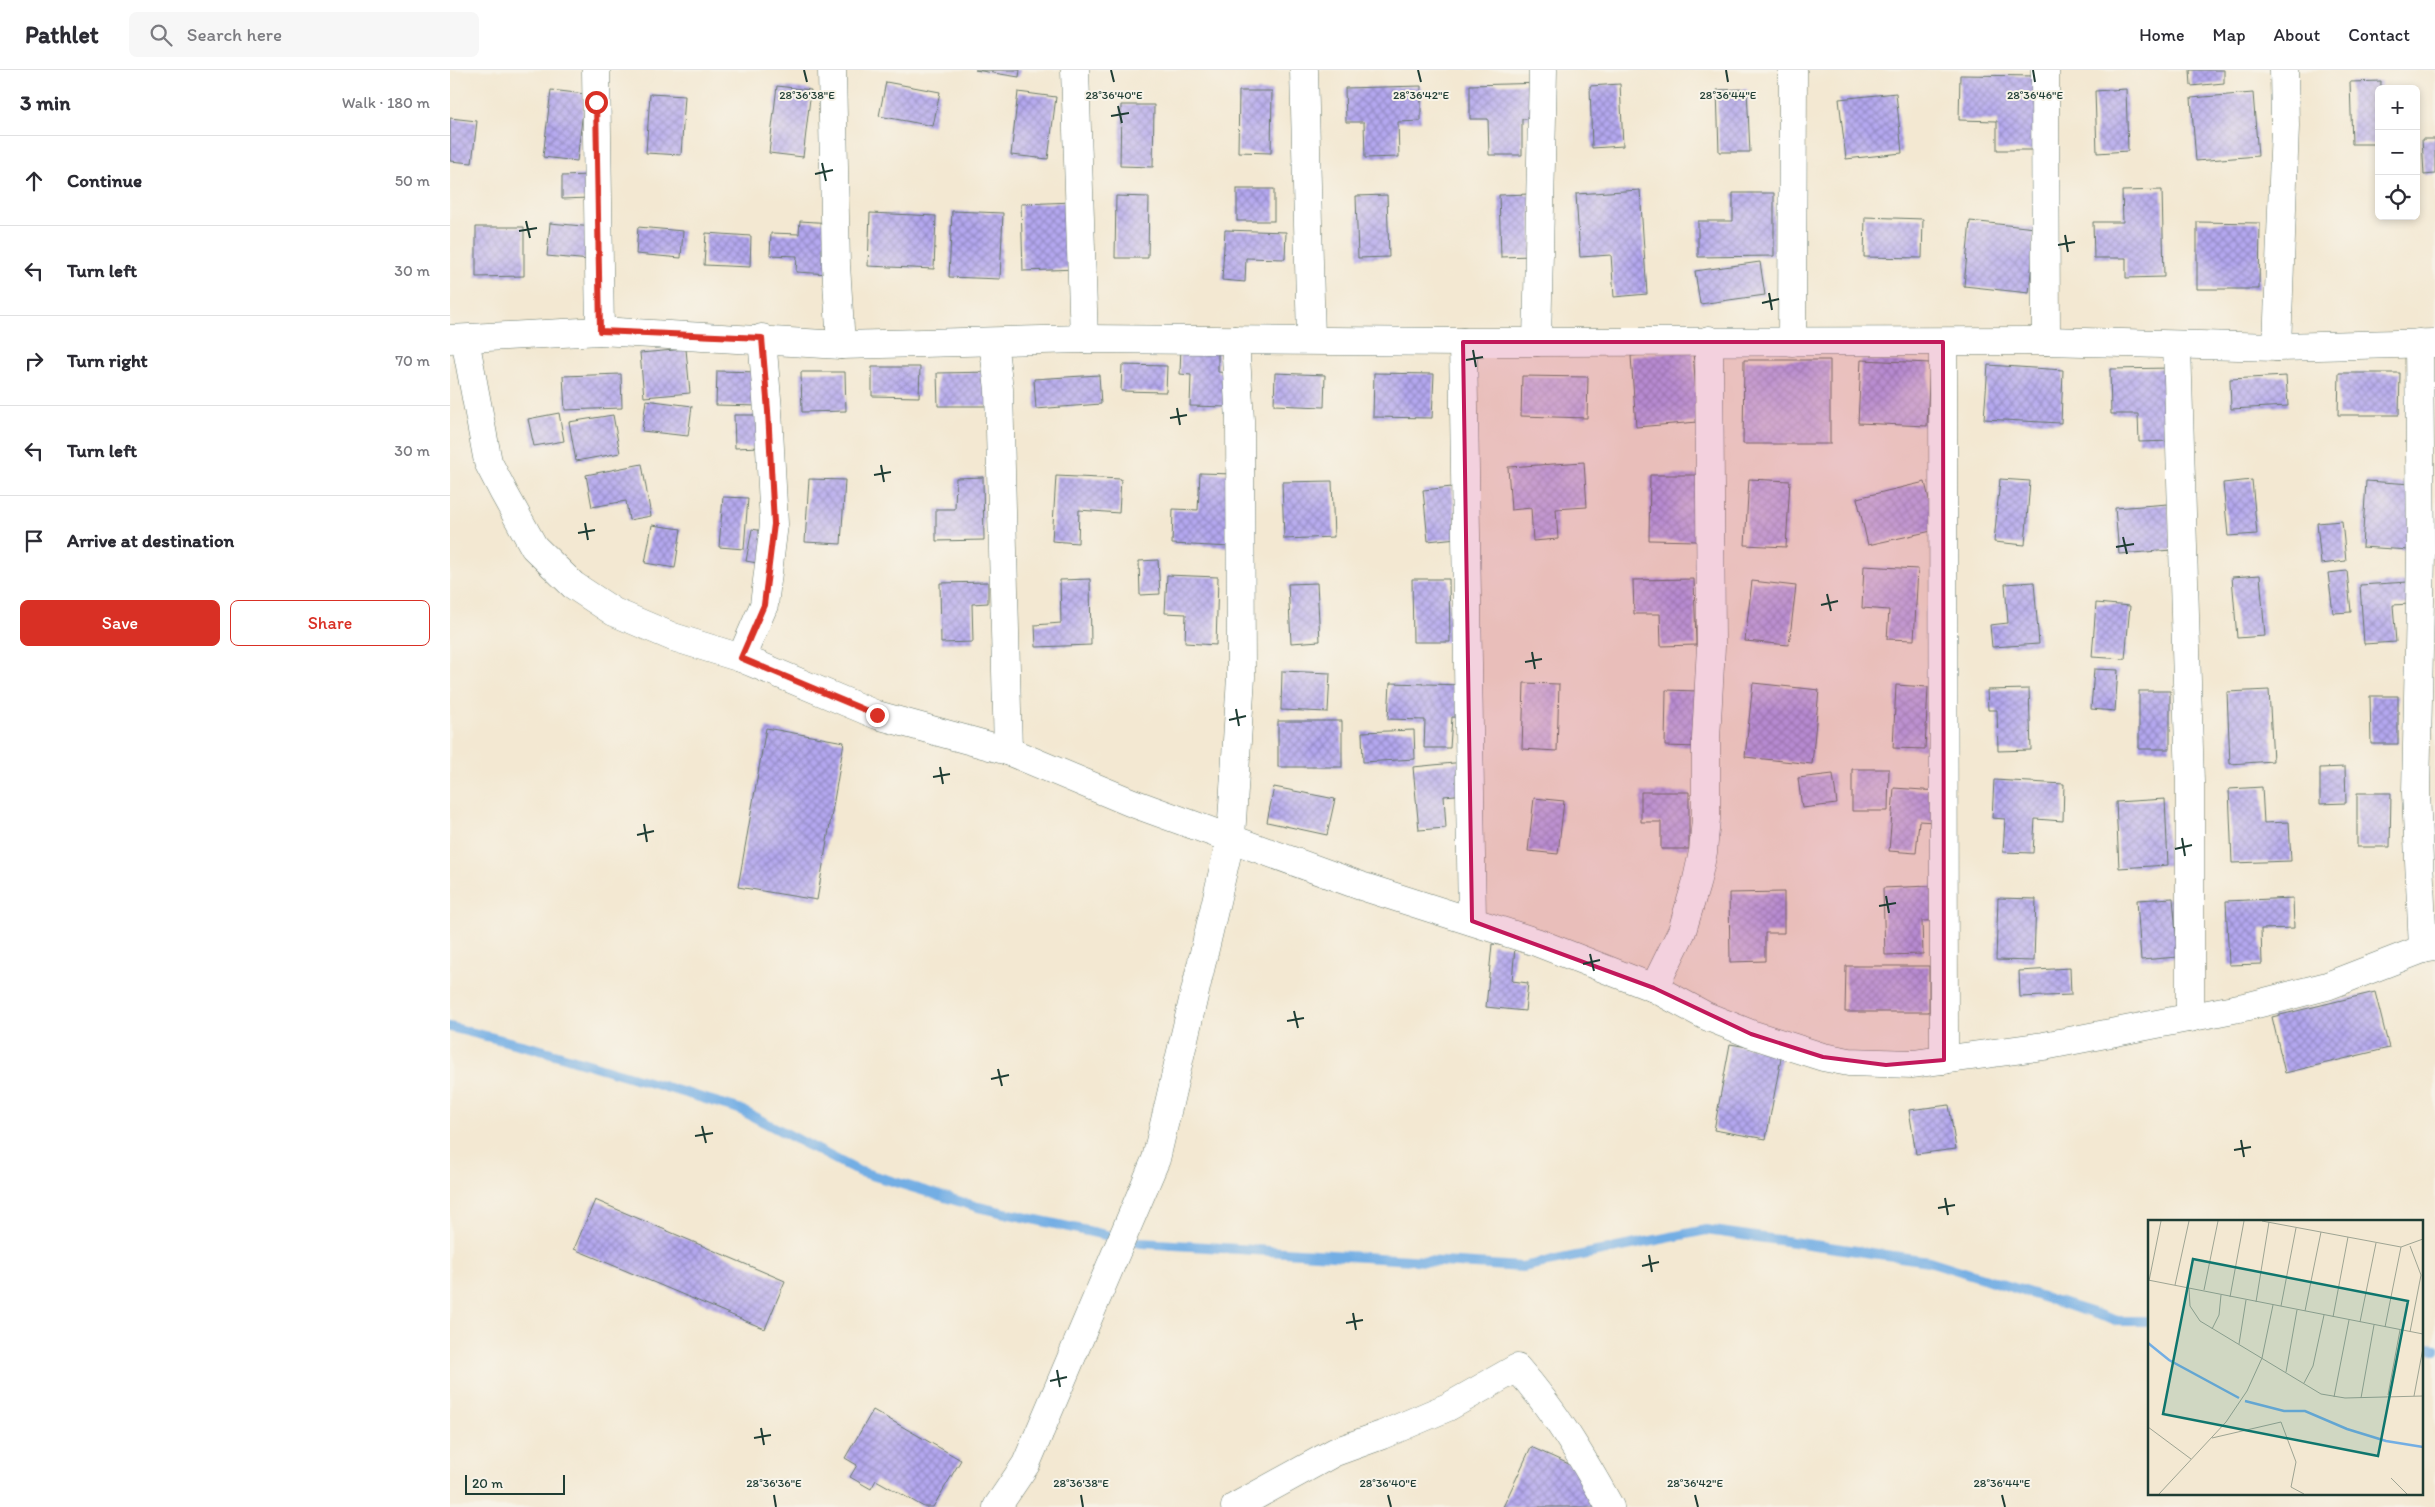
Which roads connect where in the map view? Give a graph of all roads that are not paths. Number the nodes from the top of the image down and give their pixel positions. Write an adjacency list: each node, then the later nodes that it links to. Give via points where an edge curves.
1 (596, 70): 9 (street)
2 (832, 70): 23 (street)
3 (1075, 70): 13 (street)
4 (1304, 70): 12 (street)
5 (1543, 70): 19 (street)
6 (1793, 70): 20 (street)
7 (2044, 70): 16 (street)
8 (2284, 70): 25 (street)
9 (600, 331): 10 (street); 11 (street)
10 (762, 338): 23 (street); 26 (street, via 774,524 764,605)
11 (458, 339): 26 (street, via 488,462 534,547 573,585 614,612 673,637)
12 (1311, 339): 14 (street); 18 (street)
13 (1084, 340): 14 (street); 17 (street)
14 (1235, 340): 28 (street, via 1240,420 1241,677)
15 (1709, 340): 19 (street); 20 (street); 31 (street, via 1712,646 1706,739 1706,819 1703,852 1682,931)
16 (2046, 341): 21 (street); 24 (street)
17 (993, 342): 23 (street); 27 (street, via 999,389)
18 (1463, 342): 19 (street); 29 (street)
19 (1537, 342)
20 (1792, 342): 21 (street)
21 (1942, 342): 33 (street)
22 (2427, 343): 25 (street); 30 (street, via 2416,793)
23 (841, 344)
24 (2177, 344): 25 (street); 32 (street, via 2190,783)
25 (2277, 346)
26 (741, 658): 27 (street, via 877,715)
27 (1008, 751): 28 (street, via 1130,802)
28 (1231, 837): 29 (street, via 1361,886); 34 (street, via 1156,1159 1026,1464)
29 (1472, 921): 31 (street)
30 (2429, 948): 32 (street, via 2327,986)
31 (1654, 988): 33 (street, via 1706,1016 1823,1057 1886,1065)
32 (2190, 1018): 33 (street, via 2044,1046)
33 (1944, 1060)
34 (997, 1507)
35 (1235, 1507): 36 (street, via 1335,1452 1448,1407 1517,1368 1546,1401)
36 (1610, 1507)

